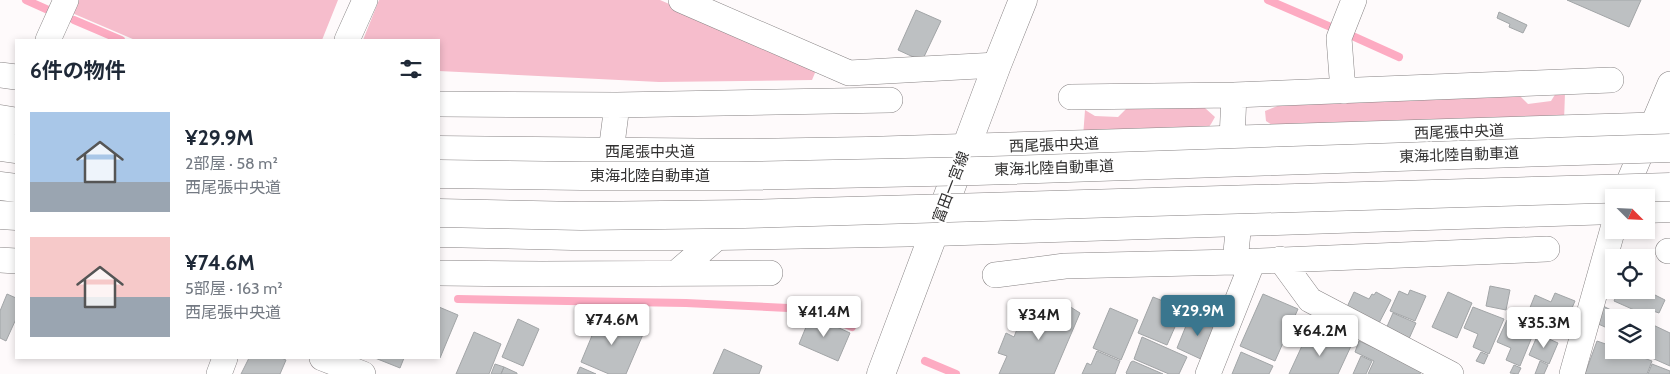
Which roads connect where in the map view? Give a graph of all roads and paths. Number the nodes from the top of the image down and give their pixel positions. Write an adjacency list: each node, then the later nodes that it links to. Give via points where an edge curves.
1 (66, 0): 6 (street)
2 (364, 0): 7 (street)
3 (681, 0): 9 (street)
4 (1023, 0): 8 (main road, 富田一宮線)
5 (1354, 0): 14 (street, via 1339,38)
6 (48, 39)
7 (347, 39)
8 (997, 65): 9 (street); 26 (main road, 富田一宮線)
9 (849, 73): 18 (street)
10 (0, 75): 11 (street)
11 (15, 77)
12 (1611, 80): 14 (street)
13 (1670, 84): 21 (street)
14 (1343, 92): 15 (street)
15 (1234, 96): 16 (street); 22 (street)
16 (1070, 97)
17 (890, 100): 18 (street)
18 (841, 101): 20 (street)
19 (440, 104): 20 (street)
20 (617, 105): 28 (street)
21 (1661, 126): 22 (main road, 西尾張中央道); 33 (street)
22 (1232, 139): 26 (main road, 西尾張中央道)
23 (0, 147): 25 (main road)
24 (1670, 148): 29 (main road, 東海北陸自動車道, bridge, via 758,176)
25 (15, 149)
26 (965, 149): 28 (main road, 西尾張中央道); 41 (main road, 富田一宮線)
27 (440, 150): 28 (main road, 西尾張中央道)
28 (610, 152)
29 (440, 174)
30 (0, 186): 32 (main road)
31 (1670, 187): 37 (main road, bridge, via 744,214 581,216)
32 (15, 188)
33 (1627, 189)
34 (1655, 208): 35 (main road)
35 (1670, 208)
36 (1605, 210): 40 (main road)
37 (440, 212)
38 (0, 215): 39 (main road)
39 (15, 216)
40 (1239, 222): 41 (main road); 49 (street)
41 (934, 232): 43 (main road); 58 (main road, 富田一宮線)
42 (440, 233): 43 (main road)
43 (718, 236): 51 (street)
44 (1610, 239): 61 (street)
45 (1548, 249): 46 (street)
46 (1280, 259): 49 (street); 60 (street, via 1310,300)
47 (0, 260): 48 (street)
48 (15, 261)
49 (1244, 261): 53 (street, via 1065,266); 59 (street)
50 (440, 273): 51 (street)
51 (676, 273): 52 (street)
52 (770, 273)
53 (995, 276)
54 (225, 359): 56 (street)
55 (325, 359): 57 (street)
56 (219, 374)
57 (363, 374)
58 (880, 374)
59 (1208, 374)
60 (1451, 374)
61 (1572, 374)

